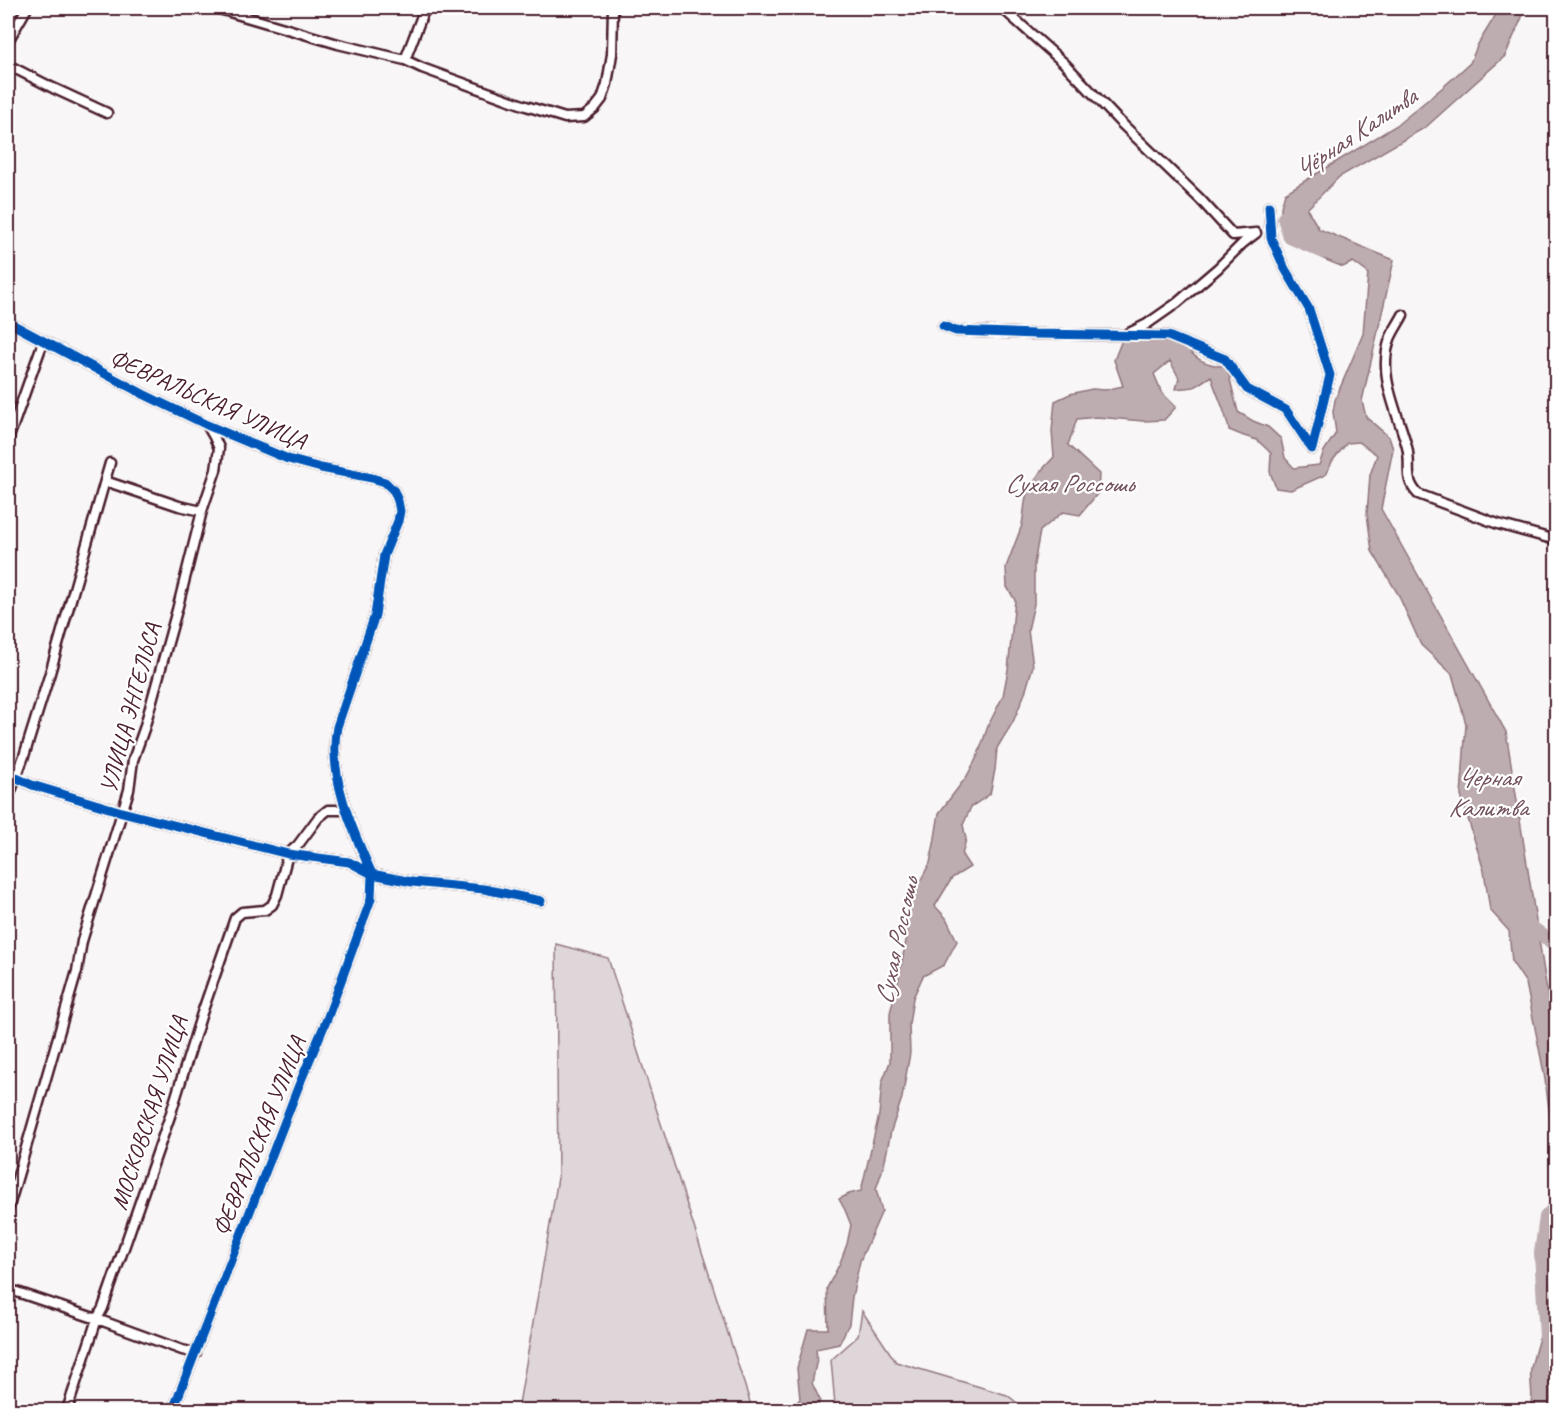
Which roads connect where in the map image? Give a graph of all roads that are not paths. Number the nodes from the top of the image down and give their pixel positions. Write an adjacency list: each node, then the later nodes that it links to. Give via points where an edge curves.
1 (27, 8): 6 (street)
2 (216, 8): 7 (street)
3 (425, 8): 7 (street)
4 (613, 8): 7 (street, via 607,84 596,108 584,117 565,118 536,109)
5 (1002, 8): 14 (street, via 1064,63 1233,235 1256,233 1177,303)
6 (8, 41)
7 (405, 60)
8 (8, 65): 9 (street)
9 (107, 113)
10 (1269, 206): 14 (street, via 1271,238 1309,309 1330,375 1312,449 1286,410 1247,389 1225,359 1168,336)
11 (1403, 315): 21 (street, via 1390,341 1386,368 1407,449 1412,487 1418,494 1498,524)
12 (8, 322): 15 (street, ФЕВРАЛЬСКАЯ УЛИЦА)
13 (943, 326): 14 (street, via 956,331)
14 (1122, 337)
15 (43, 342): 16 (street, ФЕВРАЛЬСКАЯ УЛИЦА); 17 (street)
16 (207, 425): 20 (street, УЛИЦА ЭНГЕЛЬСА, via 219,448); 25 (street, ФЕВРАЛЬСКАЯ УЛИЦА, via 288,459 385,482 398,501 398,521 384,555 375,615 334,741)
17 (8, 440)
18 (110, 463): 19 (street)
19 (105, 482): 20 (street); 23 (street)
20 (202, 511): 26 (street, УЛИЦА ЭНГЕЛЬСА)
21 (1553, 539)
22 (8, 774): 23 (street)
23 (17, 777): 24 (street); 26 (street)
24 (8, 799)
25 (345, 810): 27 (street, via 328,810); 28 (street, ФЕВРАЛЬСКАЯ УЛИЦА)
26 (122, 812): 27 (street); 30 (street, УЛИЦА ЭНГЕЛЬСА)
27 (288, 854): 28 (street, via 349,862); 32 (street, МОСКОВСКАЯ УЛИЦА, via 272,904 266,910 242,912 235,918)
28 (372, 874): 29 (street); 33 (street, ФЕВРАЛЬСКАЯ УЛИЦА, via 371,899 331,1009)
29 (541, 901)
30 (8, 1210)
31 (8, 1289): 32 (street)
32 (97, 1319): 33 (street); 34 (street, МОСКОВСКАЯ УЛИЦА)
33 (196, 1353): 35 (street, ФЕВРАЛЬСКАЯ УЛИЦА)
34 (67, 1410)
35 (173, 1410)

